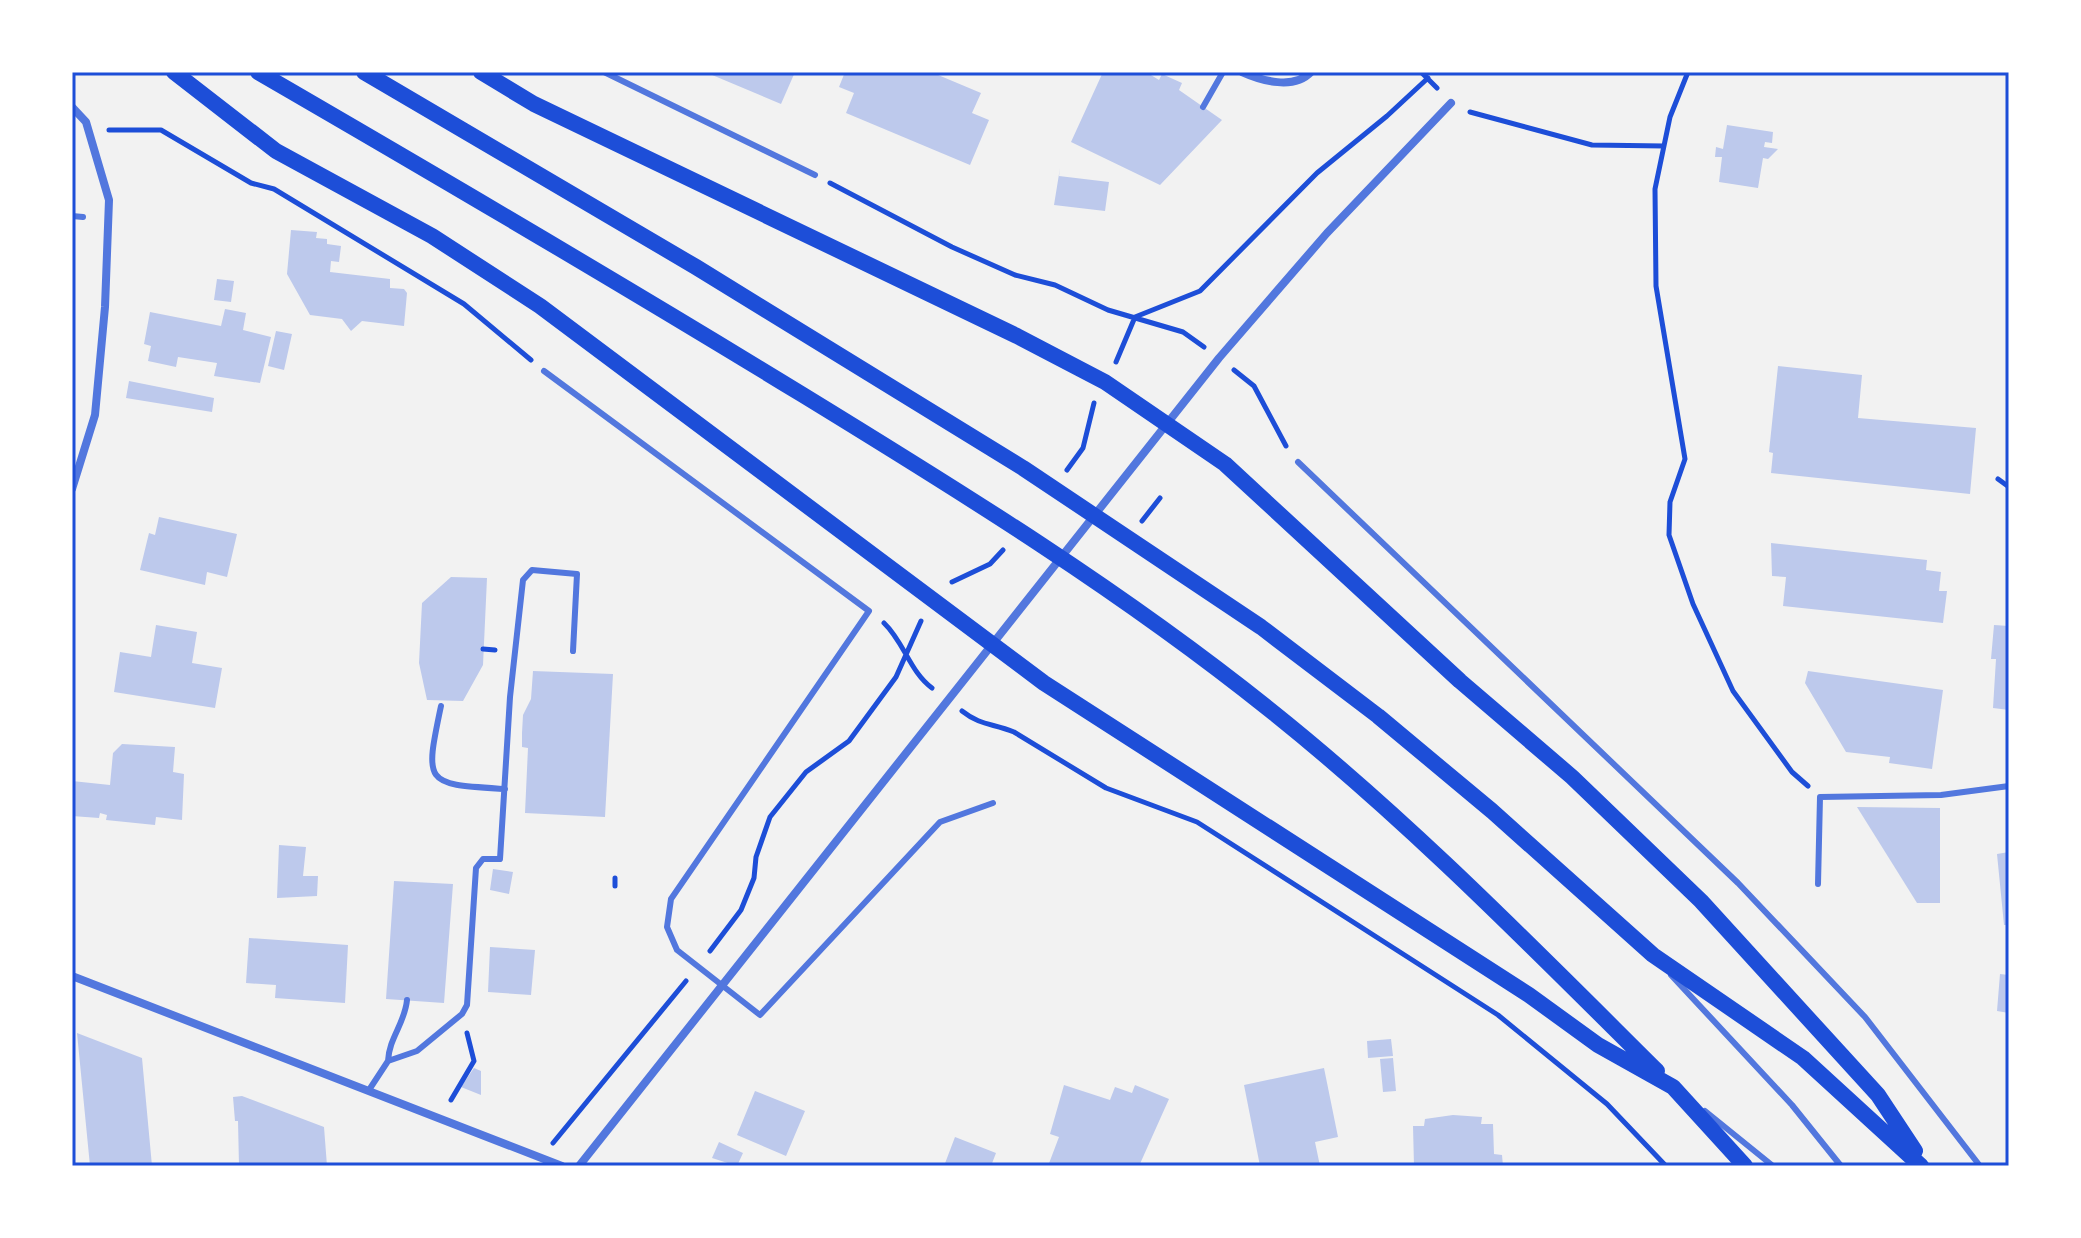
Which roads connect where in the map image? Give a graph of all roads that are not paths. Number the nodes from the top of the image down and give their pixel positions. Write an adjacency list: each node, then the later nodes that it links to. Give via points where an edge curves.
1 (174, 72): 20 (main road, via 276,151 432,236 540,306)
2 (258, 72): 32 (main road, via 870,436 1173,636 1273,711 1401,824)
3 (364, 72): 27 (main road, via 710,276 1184,573 1378,716)
4 (481, 72): 16 (main road, via 534,104 1017,336)
5 (604, 72): 12 (lane)
6 (1223, 72): 11 (lane)
7 (1242, 72): 8 (street, via 1275,82)
8 (1311, 72)
9 (1451, 103): 16 (street, via 1327,233)
10 (72, 107): 18 (street, via 89,131 109,200 95,415)
11 (1203, 107)
12 (815, 175)
13 (72, 216): 14 (lane)
14 (83, 217)
15 (544, 371): 29 (lane, via 869,611 671,899 670,940)
16 (1168, 422): 20 (street); 39 (main road, via 1225,464 1572,777 1701,901 1878,1095)
17 (1298, 462): 40 (lane, via 1738,883 1865,1017)
18 (76, 464): 19 (street)
19 (72, 489)
20 (992, 645): 29 (street); 32 (main road, via 1598,1045)
21 (573, 651): 24 (lane, via 577,574 532,570 523,580)
22 (441, 706): 24 (lane, via 431,750 437,777 449,785)
23 (2009, 786): 26 (lane, via 1941,795 1820,797)
24 (505, 789): 31 (lane, via 500,859 483,859 476,868 467,1005 417,1051)
25 (993, 803): 29 (lane, via 940,822 760,1015)
26 (1818, 884)
27 (1653, 955): 38 (lane); 39 (main road, via 1803,1058)
28 (72, 976): 33 (street)
29 (720, 986): 35 (street)
30 (407, 1000): 31 (lane, via 406,1014 389,1044)
31 (388, 1061): 33 (lane)
32 (1673, 1087): 36 (main road); 37 (lane)
33 (369, 1090): 34 (street)
34 (562, 1166)
35 (579, 1166)
36 (1745, 1166)
37 (1773, 1166)
38 (1841, 1166)
39 (1923, 1166)
40 (1980, 1166)

